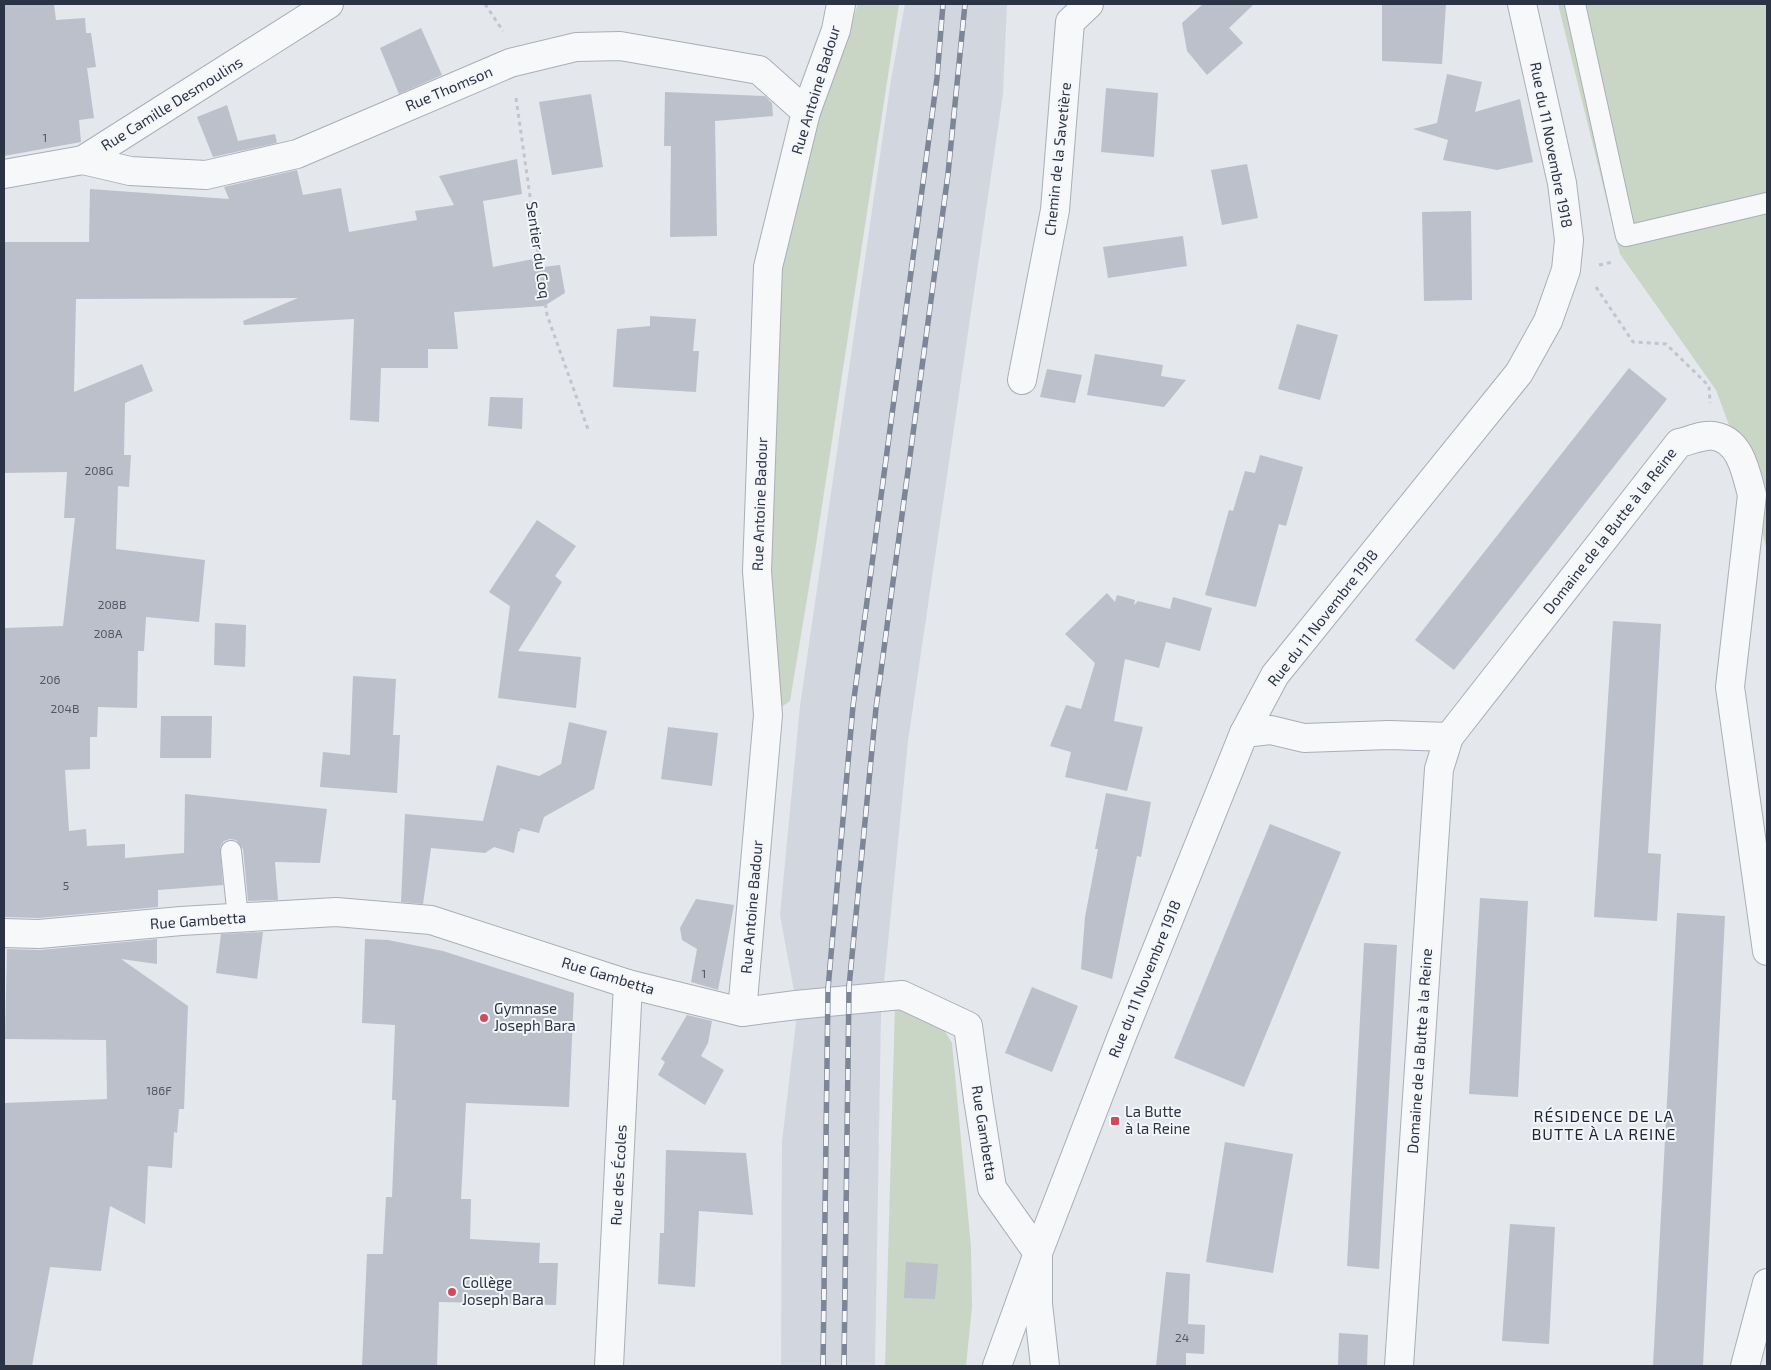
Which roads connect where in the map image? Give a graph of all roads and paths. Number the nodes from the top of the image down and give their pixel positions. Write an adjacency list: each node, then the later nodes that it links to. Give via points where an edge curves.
1 (329, 4): 8 (street, Rue Camille Desmoulins)
2 (841, 4): 7 (street, Rue Antoine Badour, via 836,30)
3 (1089, 4): 12 (street, Chemin de la Savetière, via 1070,22 1056,210)
4 (1522, 4): 15 (street, Rue du 11 Novembre 1918, via 1562,183 1569,240 1566,270 1548,321 1519,373 1276,675)
5 (1575, 4): 10 (lane, via 1626,236)
6 (510, 63): 7 (street, Rue Thomson, via 576,47 620,46 759,70); 8 (street, Rue Thomson, via 297,154 206,174 130,171); 13 (path, Sentier du Coq, via 547,315)
7 (806, 112): 22 (street, Rue Antoine Badour, via 768,266 757,571 768,715)
8 (84, 160): 9 (street, Rue Camille Desmoulins)
9 (4, 174)
10 (1767, 203)
11 (1594, 285): 14 (path, via 1633,342 1666,344 1709,386)
12 (1022, 380)
13 (589, 432)
14 (1713, 436): 16 (street, Domaine de la Butte à la Reine, via 1679,443); 20 (street, via 1733,444 1745,468 1752,495 1730,688)
15 (1244, 733): 16 (street, via 1271,730 1304,738); 23 (street, Rue du 11 Novembre 1918)
16 (1449, 737): 28 (street, Domaine de la Butte à la Reine, via 1439,769)
17 (231, 851): 18 (lane)
18 (238, 918): 19 (street, Rue Gambetta, via 39,934); 21 (street, Rue Gambetta, via 336,912 431,920)
19 (4, 933)
20 (1767, 952)
21 (628, 984): 22 (street, Rue Gambetta); 25 (street, Rue des Écoles)
22 (742, 1012): 23 (street, Rue Gambetta, via 902,996 968,1026 992,1188)
23 (1038, 1253): 26 (street, Rue du 11 Novembre 1918); 27 (street, via 1038,1304)
24 (1767, 1283): 29 (street)
25 (609, 1366)
26 (997, 1366)
27 (1045, 1366)
28 (1399, 1366)
29 (1745, 1366)

